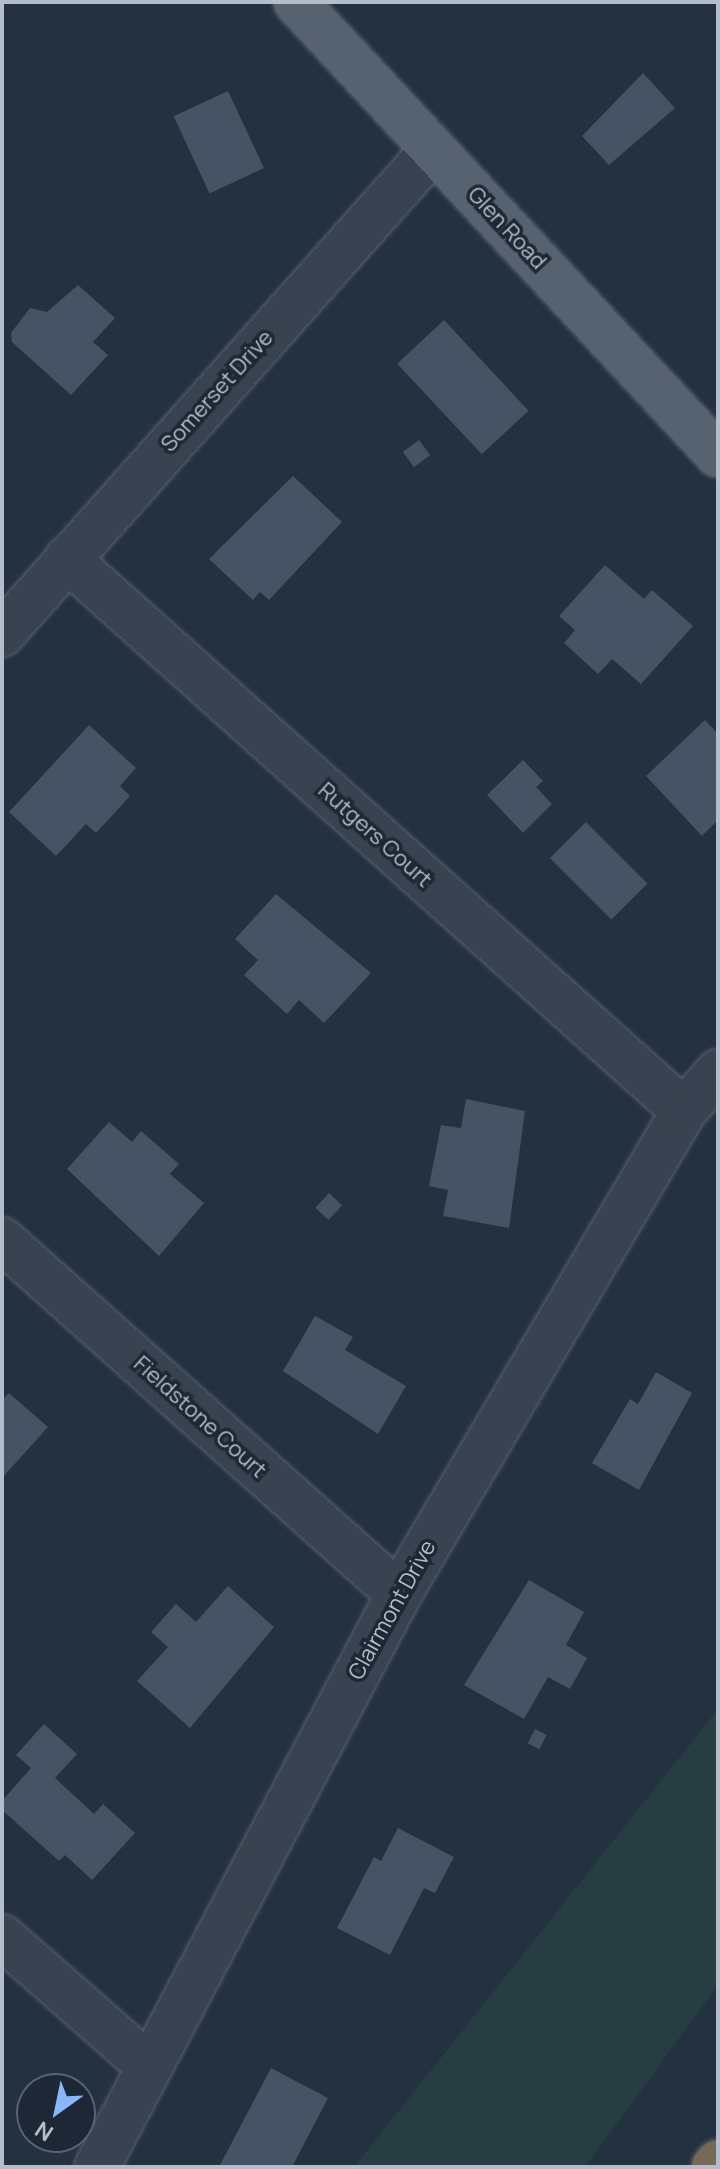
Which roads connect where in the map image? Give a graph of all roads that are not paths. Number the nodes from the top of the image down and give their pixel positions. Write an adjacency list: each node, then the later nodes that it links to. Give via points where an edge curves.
1 (296, 2): 2 (main road, Glen Road)
2 (433, 150): 3 (main road, Glen Road); 4 (street, Somerset Drive)
3 (718, 455)
4 (67, 559): 5 (street, Somerset Drive); 7 (street, Rutgers Court)
5 (2, 634)
6 (718, 1072): 7 (street, Clairmont Drive)
7 (684, 1111): 9 (street, Clairmont Drive)
8 (2, 1240): 9 (street, Fieldstone Court)
9 (399, 1594): 11 (street, Clairmont Drive)
10 (2, 1937): 11 (street)
11 (149, 2066): 13 (street, Clairmont Drive)
12 (718, 2162): 14 (highway)
13 (97, 2167)
14 (714, 2167)

